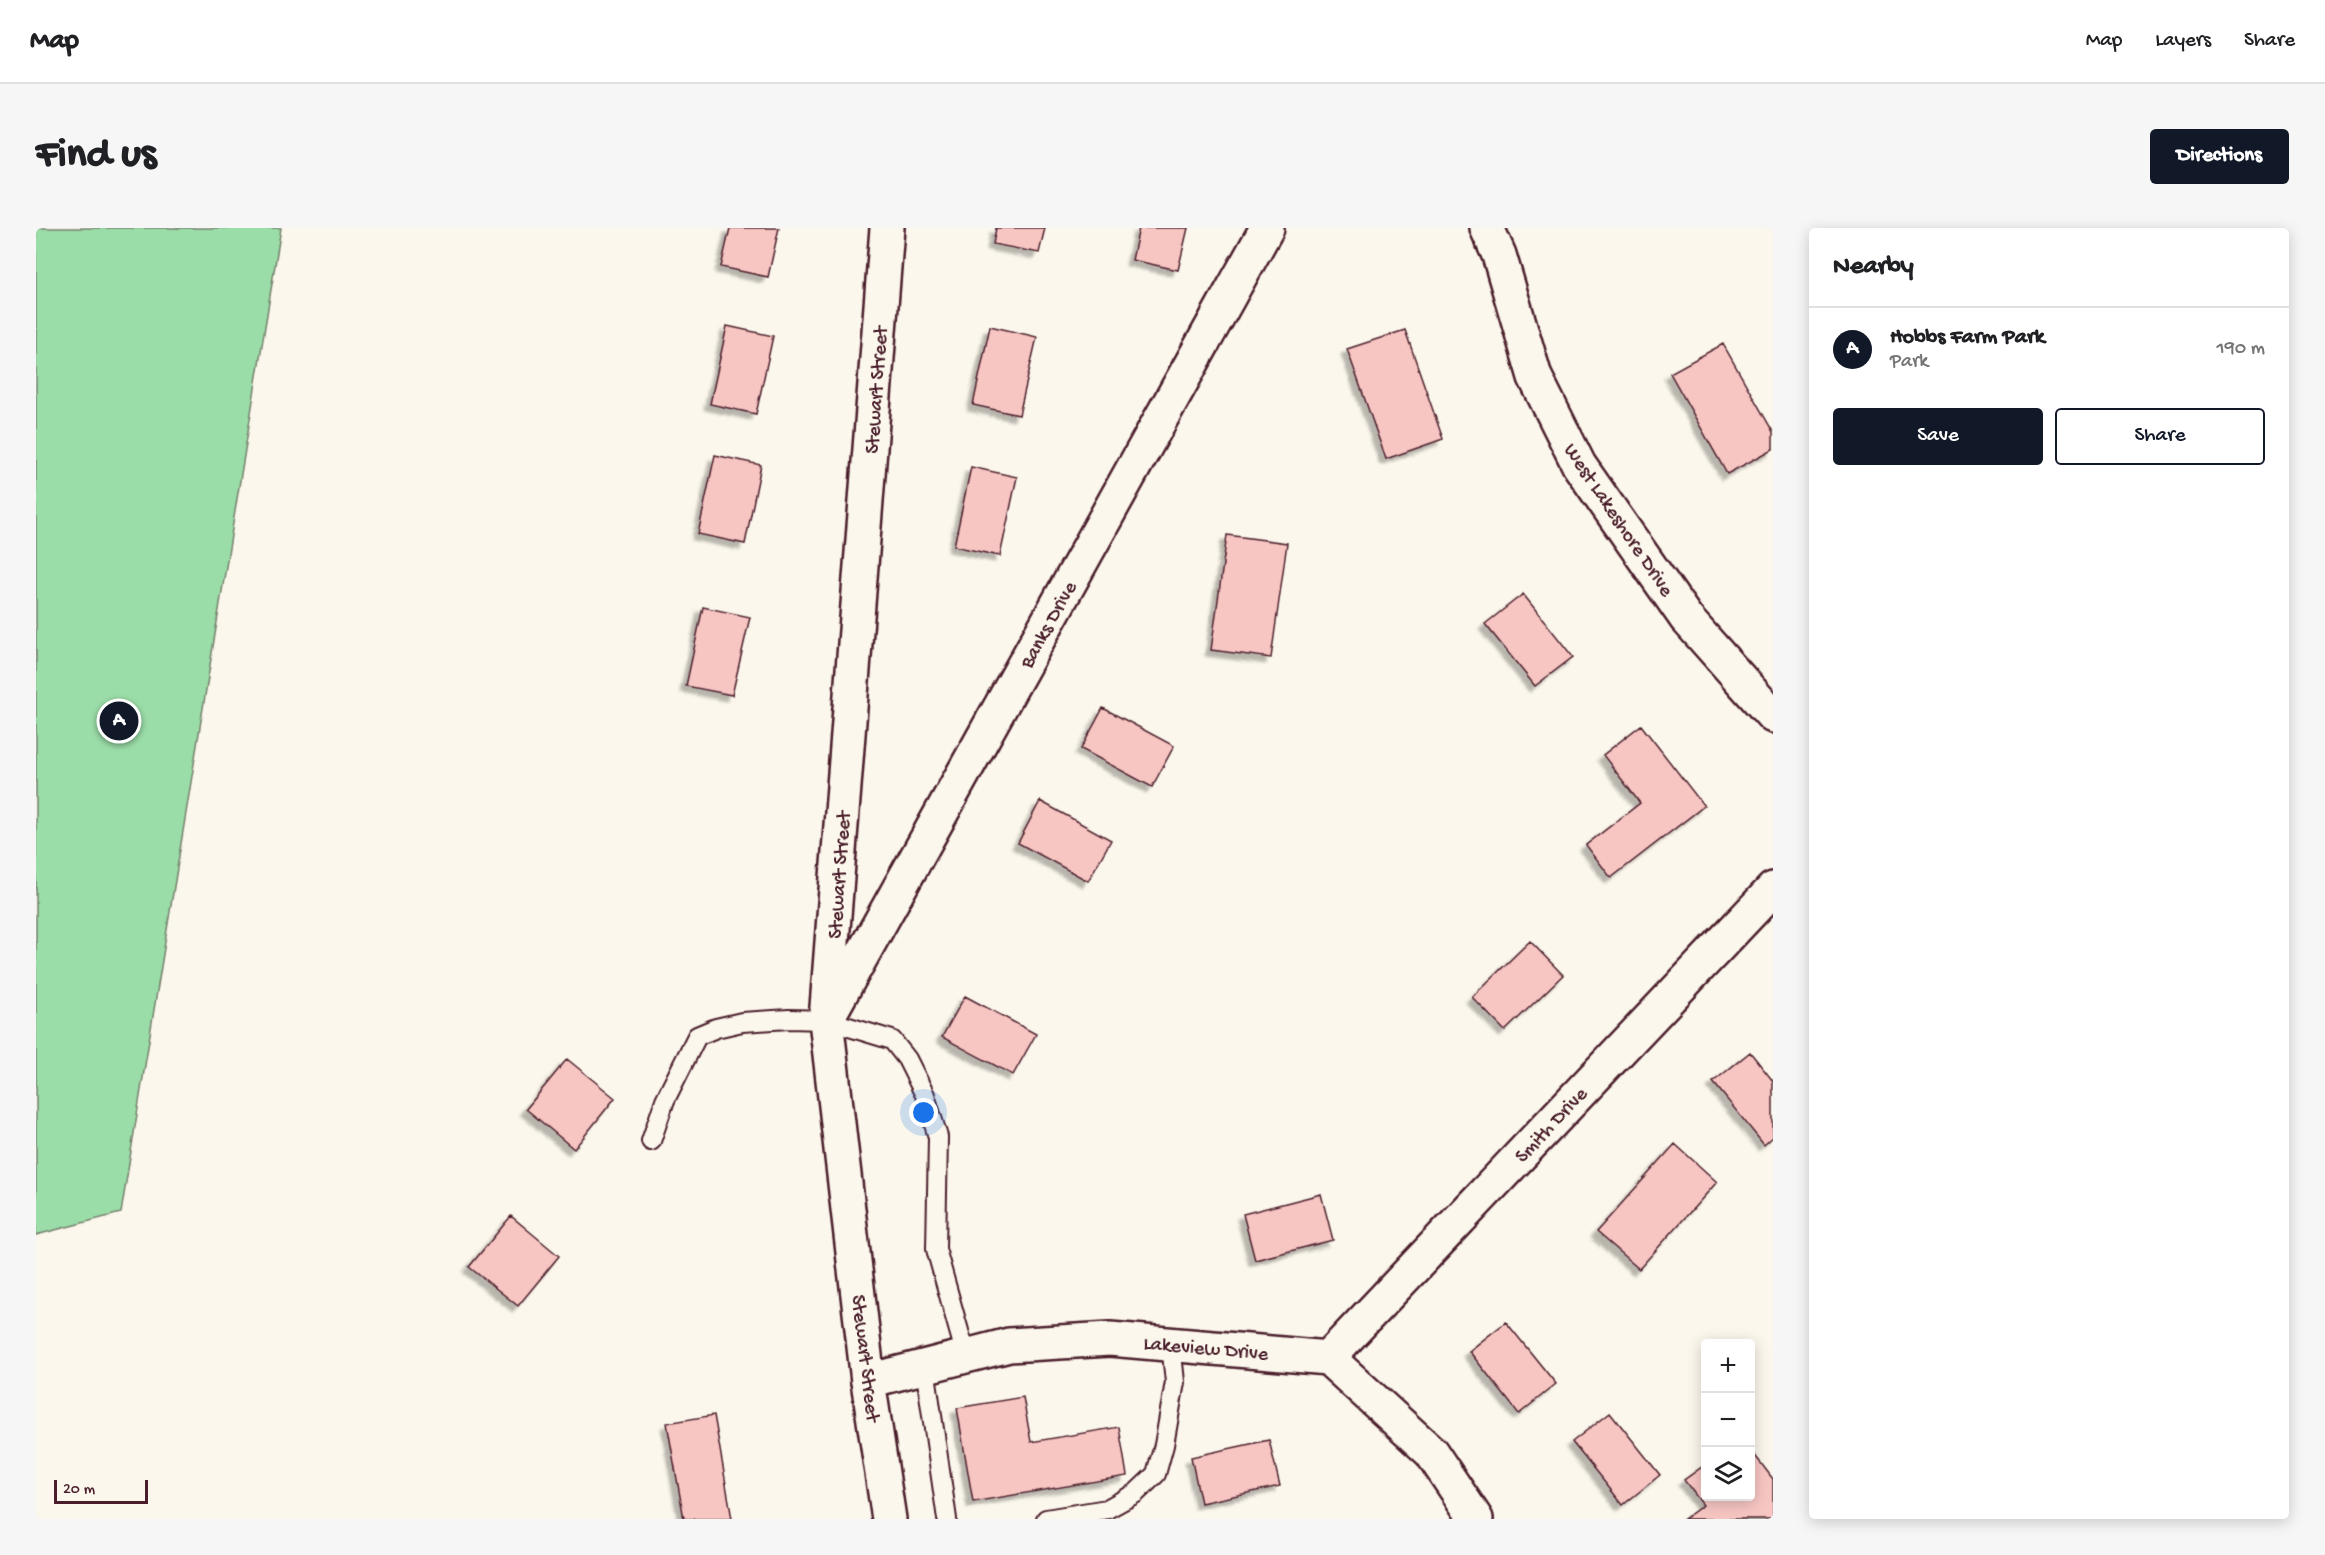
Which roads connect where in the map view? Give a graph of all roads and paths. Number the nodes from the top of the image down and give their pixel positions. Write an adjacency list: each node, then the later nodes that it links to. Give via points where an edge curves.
1 (887, 228): 6 (street, Stewart Street)
2 (1267, 228): 6 (street, Banks Drive)
3 (1487, 228): 4 (street, West Lakeshore Drive, via 1499,255 1535,377 1579,465 1686,618)
4 (1773, 717)
5 (1773, 889): 10 (street, Smith Drive)
6 (826, 1020): 7 (lane, via 742,1022 697,1036 665,1100); 9 (lane, via 892,1040 907,1059 925,1095 938,1137 936,1249); 12 (street, Stewart Street)
7 (651, 1141)
8 (1171, 1344): 9 (street, Lakeview Drive, via 1110,1339 1009,1345); 10 (street, Lakeview Drive); 15 (lane, via 1175,1382 1156,1474 1136,1493 1107,1509)
9 (966, 1356): 11 (street, Lakeview Drive)
10 (1328, 1358): 16 (street, via 1431,1452)
11 (925, 1367): 12 (street, Lakeview Drive); 14 (lane)
12 (868, 1381): 13 (street, Stewart Street)
13 (889, 1519)
14 (946, 1519)
15 (1046, 1519)
16 (1476, 1519)

